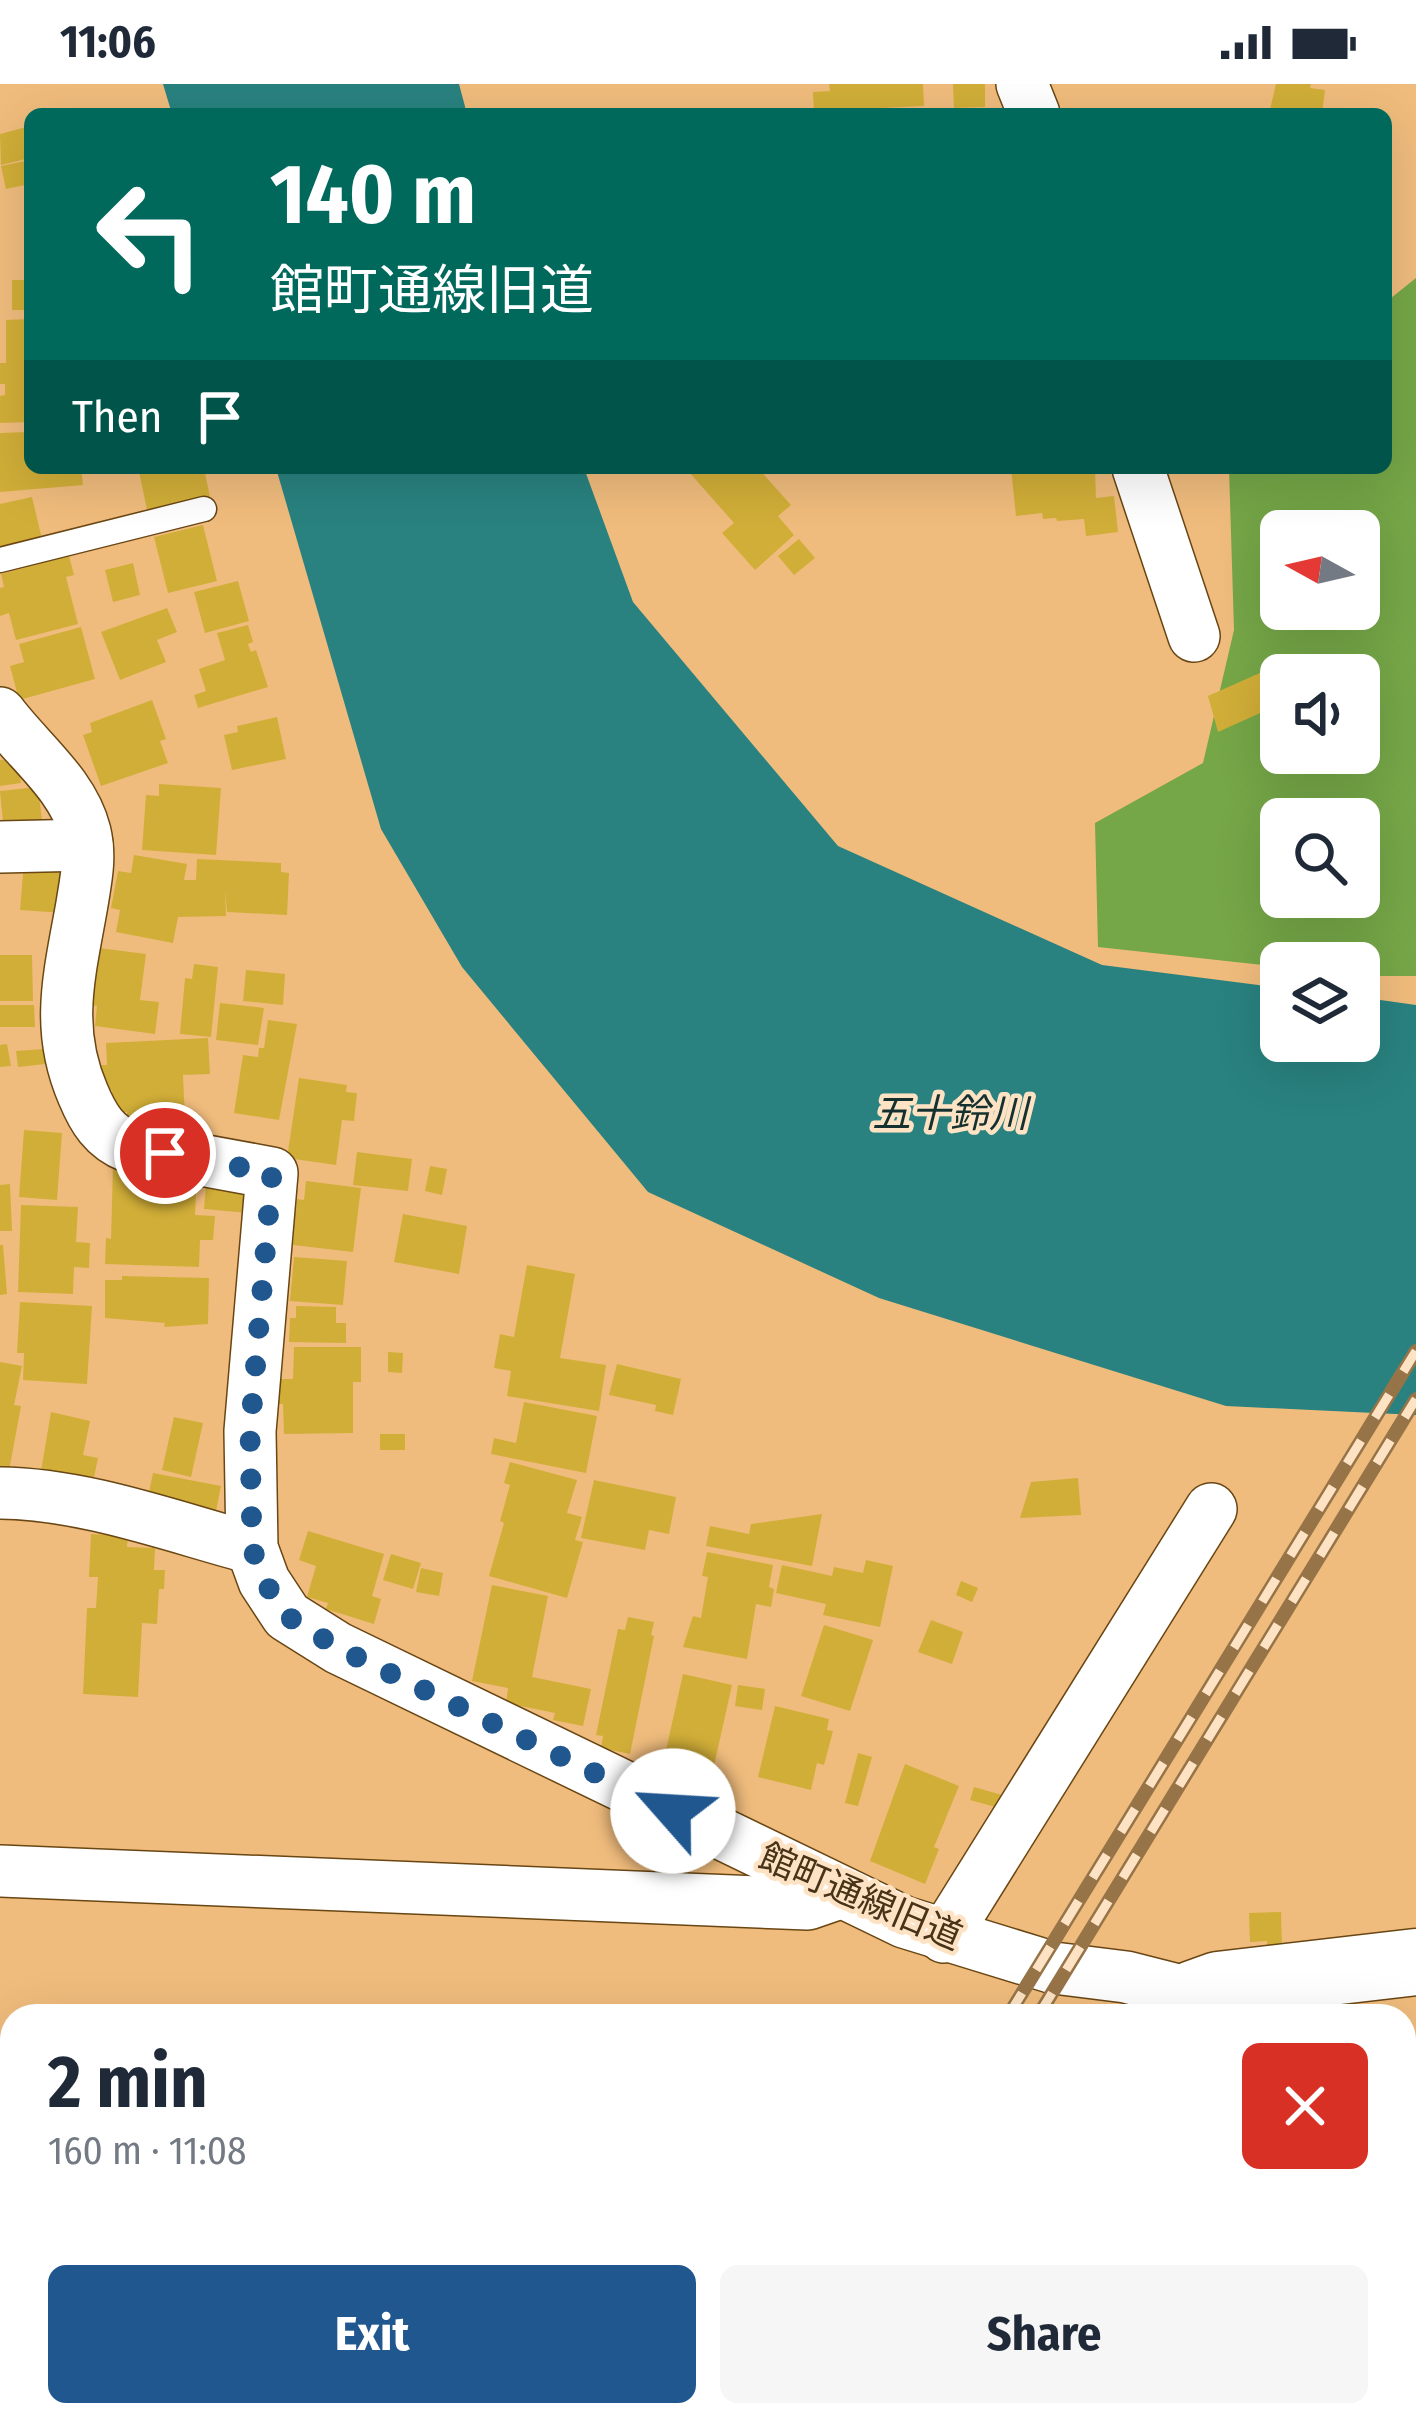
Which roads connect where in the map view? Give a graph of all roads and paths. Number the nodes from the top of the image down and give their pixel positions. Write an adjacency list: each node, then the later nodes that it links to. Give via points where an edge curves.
1 (1140, 474): 4 (street)
2 (204, 509): 3 (lane)
3 (0, 560)
4 (1194, 636)
5 (0, 713): 6 (street, 館町通線旧道, via 66,791)
6 (87, 845): 7 (street); 10 (street, 館町通線旧道, via 64,1023 95,1122 130,1147 272,1173 250,1431)
7 (0, 847)
8 (0, 1492): 10 (street, via 110,1510)
9 (1211, 1509): 13 (street)
10 (252, 1548): 12 (street, 館町通線旧道, via 287,1616 338,1648)
11 (0, 1871): 12 (street, via 808,1904)
12 (841, 1893): 13 (street, 館町通線旧道)
13 (944, 1937): 15 (street, 館町通線旧道, via 1054,1968 1126,1977)
14 (1416, 1962): 16 (street, 館町通線旧道, via 1246,1981)
15 (1184, 2004)
16 (1188, 2004)

